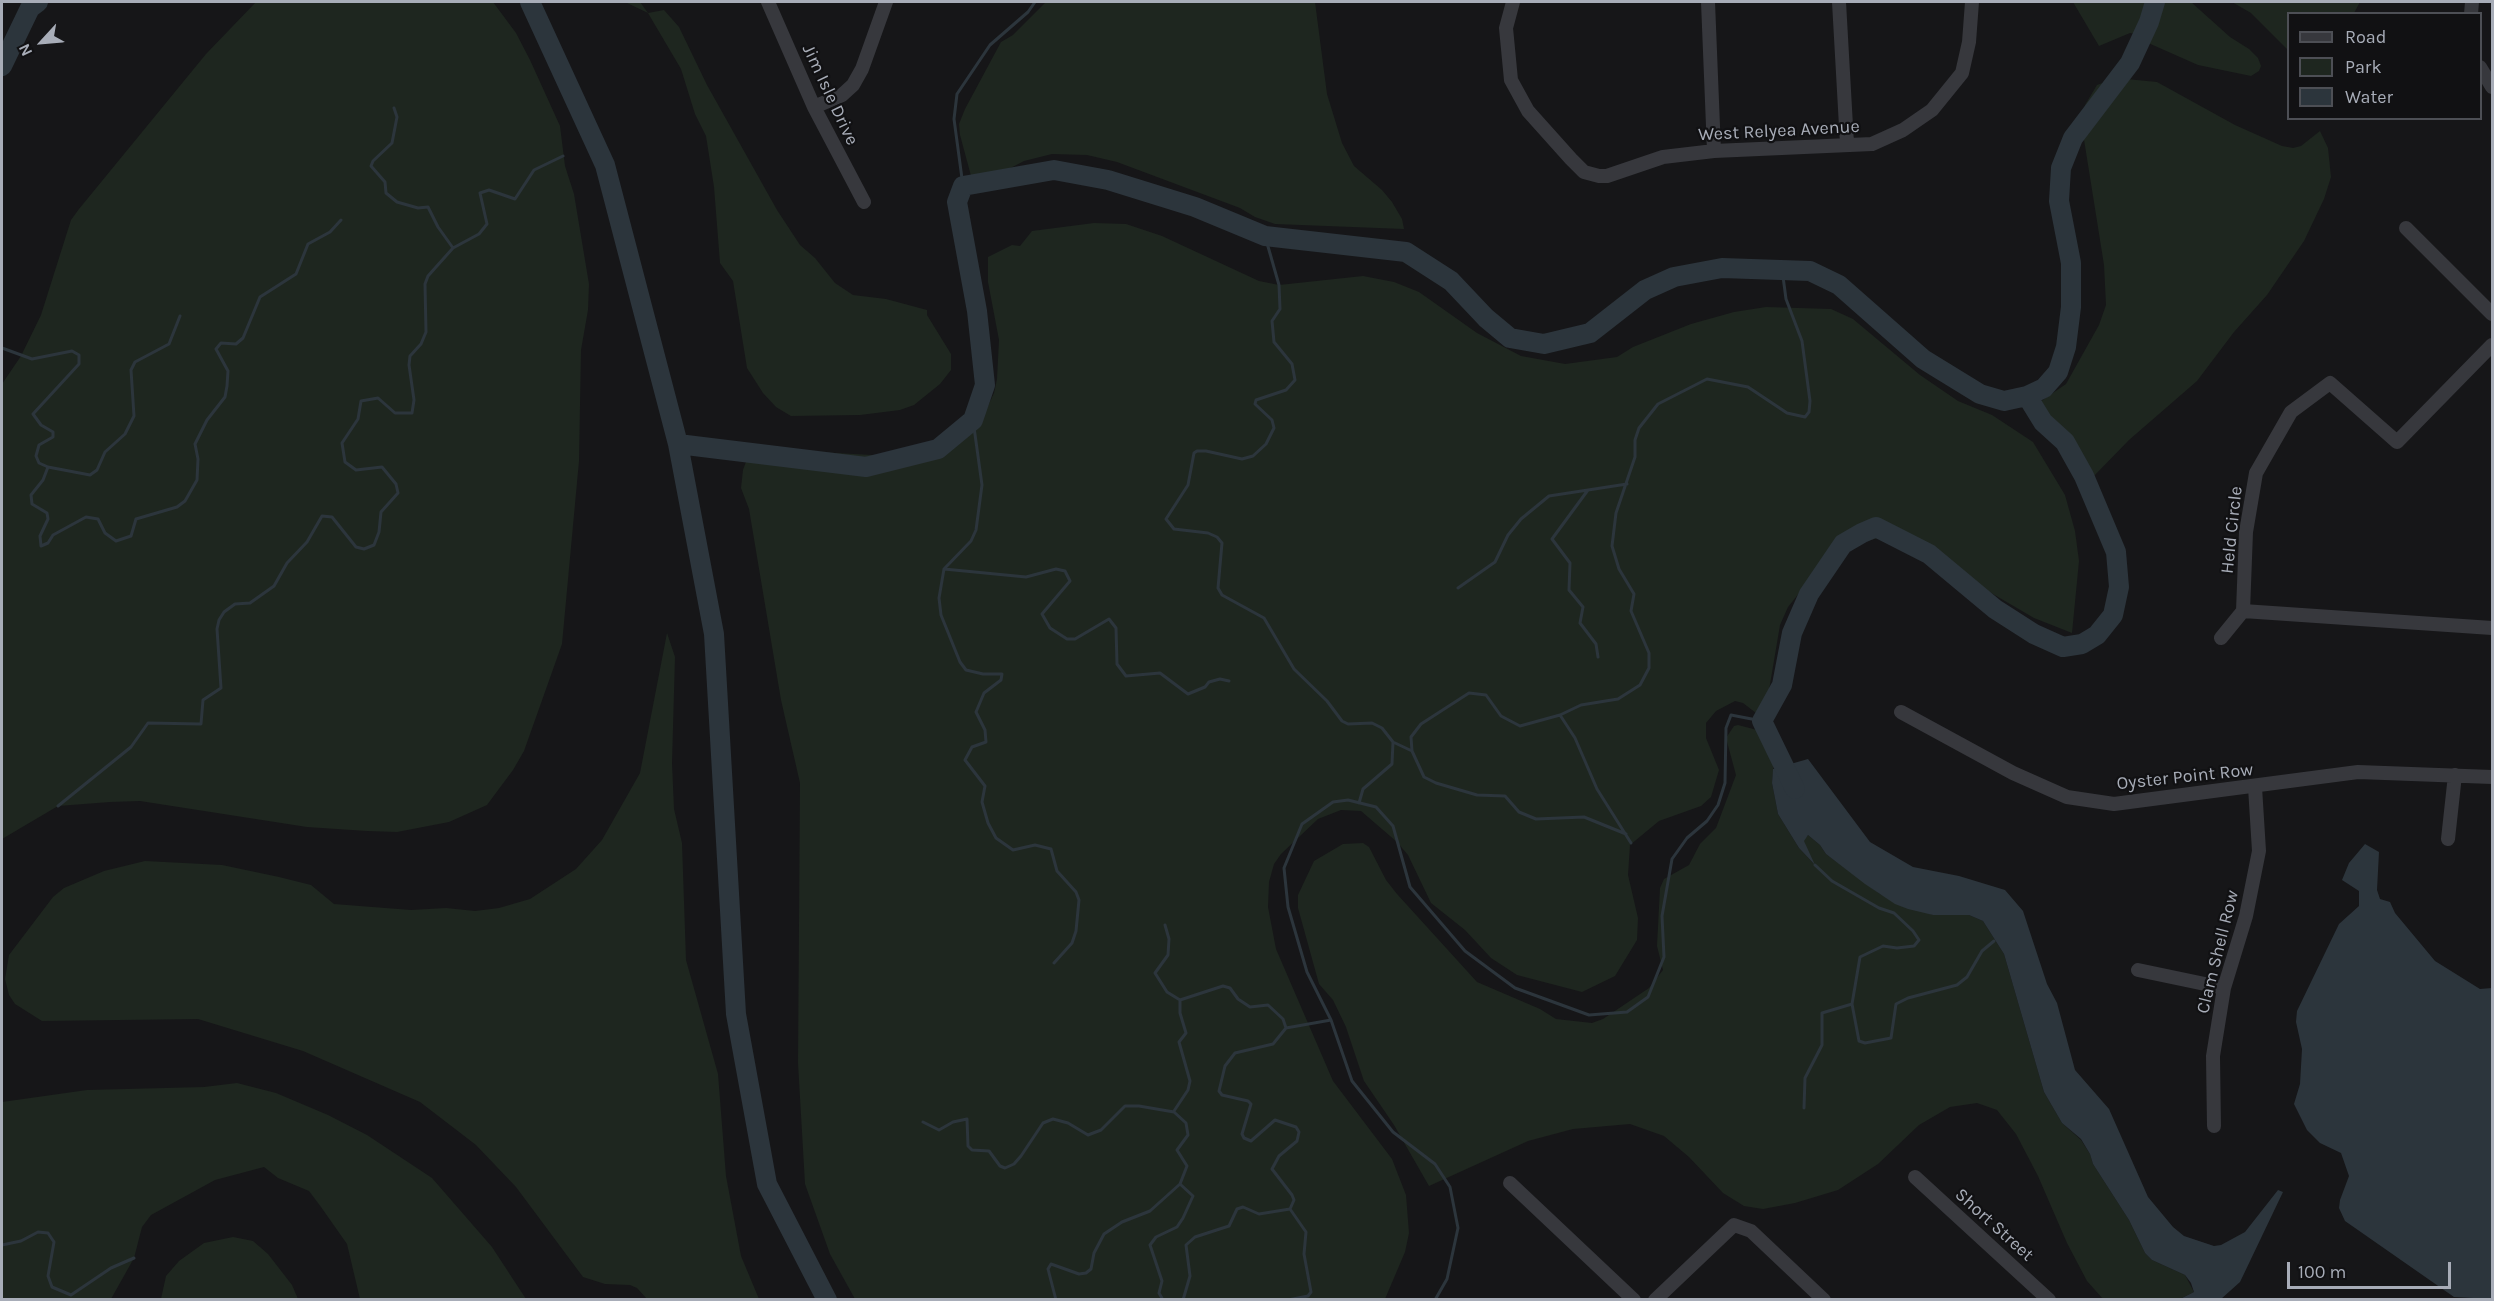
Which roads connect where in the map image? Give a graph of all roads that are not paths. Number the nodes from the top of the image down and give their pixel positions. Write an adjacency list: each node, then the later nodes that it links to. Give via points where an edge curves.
1 (768, 2): 9 (street, Jim Isle Drive)
2 (886, 2): 9 (street, via 853,85 842,95)
3 (1513, 2): 11 (street, West Relyea Avenue, via 1506,28 1511,80 1528,111 1584,172 1608,176 1663,157)
4 (1708, 2): 11 (street)
5 (1839, 2): 10 (street)
6 (1972, 2): 10 (street, West Relyea Avenue, via 1962,74 1948,92 1932,110 1903,130 1872,144)
7 (2482, 69): 8 (street)
8 (2493, 87)
9 (814, 108): 12 (street, Jim Isle Drive)
10 (1847, 144): 11 (street, West Relyea Avenue)
11 (1714, 151)
12 (864, 202)
13 (2406, 228): 14 (street)
14 (2493, 314)
15 (2493, 345): 16 (street, Held Circle, via 2397,442 2330,383 2291,412 2256,474 2246,532)
16 (2243, 611): 17 (street); 18 (street)
17 (2493, 628)
18 (2220, 638)
19 (1901, 712): 22 (street, Oyster Point Row, via 2013,773 2067,796 2114,804)
20 (2455, 775): 21 (street, Oyster Point Row); 22 (street, Oyster Point Row, via 2358,772); 23 (street)
21 (2493, 777)
22 (2255, 787): 25 (street, Clam Shell Row, via 2259,850 2246,916)
23 (2448, 839)
24 (2138, 970): 25 (street)
25 (2224, 988): 26 (street, Clam Shell Row, via 2213,1056)
26 (2214, 1126)
27 (1915, 1177): 32 (street, Short Street)
28 (1509, 1183): 29 (street)
29 (1634, 1299)
30 (1655, 1299): 31 (street, via 1734,1225 1751,1231)
31 (1824, 1299)
32 (2049, 1299)

